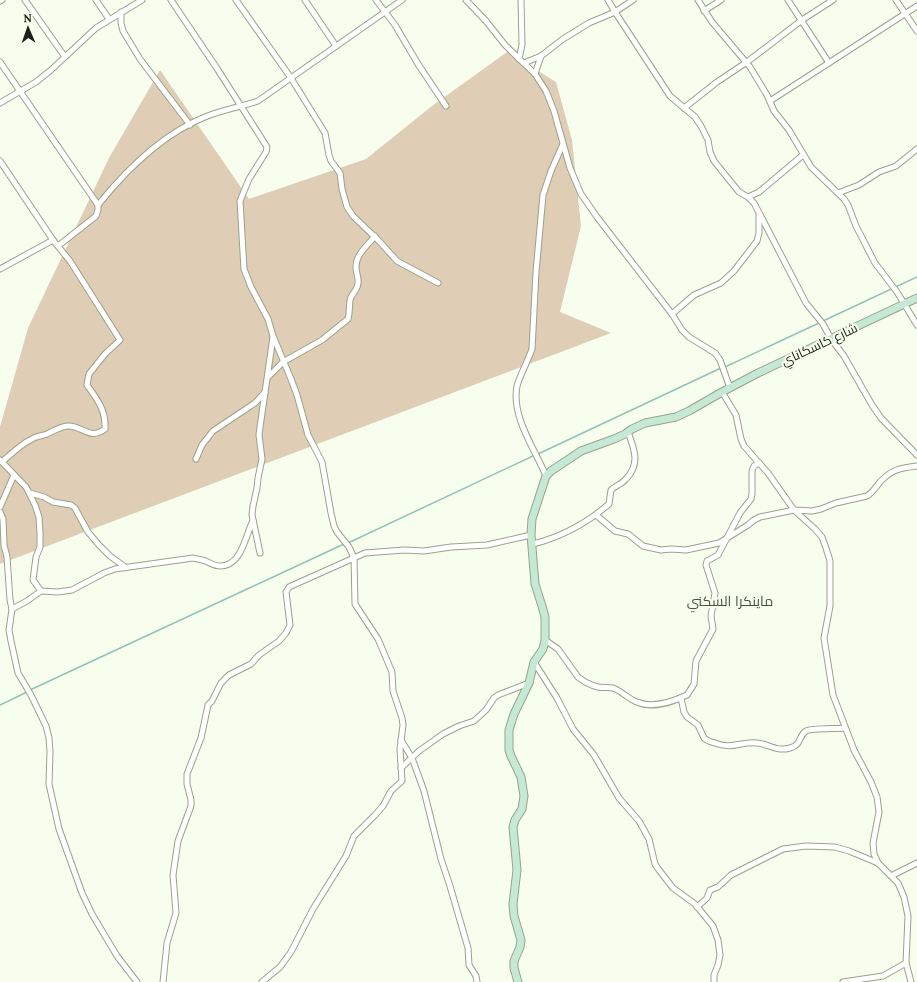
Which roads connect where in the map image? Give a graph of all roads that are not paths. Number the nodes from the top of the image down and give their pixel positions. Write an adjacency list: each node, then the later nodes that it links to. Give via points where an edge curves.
1 (24, 0): 29 (street)
2 (96, 0): 24 (street)
3 (142, 0): 20 (street)
4 (170, 0): 41 (street)
5 (236, 0): 36 (street)
6 (305, 0): 27 (street)
7 (376, 0): 21 (street)
8 (402, 0): 21 (street)
9 (466, 0): 30 (street)
10 (521, 0): 30 (street, via 522,45)
11 (608, 0): 22 (street)
12 (632, 0): 22 (street)
13 (698, 0): 19 (street)
14 (721, 0): 19 (street)
15 (788, 0): 25 (street)
16 (833, 0): 25 (street)
17 (896, 0): 23 (street)
18 (917, 6): 23 (street)
19 (704, 11): 32 (street)
20 (121, 12): 24 (street); 43 (street, via 123,31 140,59)
21 (385, 12): 27 (street); 40 (street)
22 (615, 12): 28 (street, via 589,23); 42 (street, via 670,96)
23 (905, 14): 26 (street); 34 (street)
24 (109, 19): 29 (street)
25 (802, 20): 32 (street); 34 (street)
26 (917, 31)
27 (336, 46): 36 (street)
28 (541, 56): 33 (street); 35 (street)
29 (65, 57): 37 (street)
30 (519, 59): 33 (street)
31 (0, 62): 37 (street)
32 (747, 62): 38 (street); 42 (street)
33 (524, 63): 35 (street)
34 (829, 63): 38 (street)
35 (535, 74): 44 (street, via 546,91)
36 (291, 78): 41 (street, via 258,101); 54 (street, via 325,133 331,162 340,173 347,207)
37 (20, 92): 39 (street); 52 (street)
38 (770, 101): 46 (street)
39 (0, 103)
40 (446, 106)
41 (240, 107): 43 (street, via 222,110); 63 (street, via 267,149 246,185 240,207 244,269 268,319)
42 (684, 108): 50 (street, via 706,134 714,161 739,192)
43 (190, 125): 52 (street, via 144,155)
44 (563, 144): 61 (street, via 581,194); 77 (street, via 543,195 532,349 517,385 516,396 523,430)
45 (917, 148): 49 (street, via 896,166 879,172 860,185)
46 (803, 155): 48 (street); 49 (street, via 811,167)
47 (0, 161): 55 (street)
48 (759, 192): 50 (street); 51 (street)
49 (838, 193): 60 (street, via 848,205 876,263)
50 (748, 197): 51 (street)
51 (754, 203): 53 (street)
52 (98, 205): 56 (street, via 96,216)
53 (759, 213): 61 (street, via 757,241 734,271 722,283 694,295); 64 (street, via 806,303)
54 (375, 236): 58 (street, via 396,261); 65 (street, via 357,260 358,284 349,300 348,319 322,340)
55 (53, 240): 56 (street); 57 (street)
56 (58, 246): 73 (street, via 120,340 89,374 87,385 101,405 106,419 105,429 98,434 67,426 32,438)
57 (0, 269)
58 (438, 283)
59 (917, 298): 60 (street, شارع كاسكاناي)
60 (904, 304): 62 (street); 64 (street, شارع كاسكاناي)
61 (672, 314): 67 (street, via 689,337 715,353 722,364)
62 (917, 325)
63 (273, 336): 65 (street); 66 (street)
64 (831, 339): 67 (street, شارع كاسكاناي); 71 (street, via 881,418)
65 (283, 362): 66 (street); 88 (street, via 297,395 308,434 322,462 334,526)
66 (268, 378): 68 (street)
67 (730, 388): 69 (street, شارع كاسكاناي)
68 (265, 391): 72 (street, via 255,403 213,431 202,445); 83 (street, via 259,435 262,459 252,511)
69 (722, 392): 70 (street, شارع كاسكاناي, via 676,417 645,423); 74 (street, via 736,415 744,446)
70 (628, 432): 77 (street, شارع كاسكاناي, via 581,452); 82 (street, via 636,455 635,463 626,479 611,490 609,504)
71 (917, 455)
72 (196, 459)
73 (1, 461): 76 (street)
74 (759, 463): 80 (street); 85 (street, via 752,471 751,499)
75 (917, 466): 80 (street, via 893,471 868,496 817,510)
76 (14, 475): 78 (street); 79 (street)
77 (546, 476): 84 (street, via 532,519)
78 (30, 493): 89 (street, via 53,502 71,504 99,545); 90 (street, via 39,517 40,533 40,547 33,580)
79 (0, 507)
80 (794, 510): 85 (street, via 754,520); 96 (street, via 822,537 830,561 830,606 824,638 833,695)
81 (0, 512): 91 (street, via 3,519)
82 (596, 515): 85 (street, via 615,531 628,534 643,546 655,549 686,550); 86 (street, via 568,532)
83 (253, 521): 87 (street); 89 (street, via 240,551 234,560 227,564 214,565 193,558)
84 (531, 535): 86 (street); 88 (street, via 487,545 365,553)
85 (725, 540): 95 (street, via 718,554 707,561 706,565 716,593 711,616 713,629 696,661 691,691)
86 (533, 544): 92 (street, via 535,584 545,618)
87 (260, 553)
88 (354, 558): 97 (street, via 355,604 372,628 392,672 393,691 403,725); 106 (street, via 289,586 286,592 290,625 286,633 252,664 229,674 208,705 201,738 187,774 186,784 191,806 178,841 173,875 176,913 166,943)
89 (125, 567): 90 (street, via 104,573 72,590)
90 (41, 591): 91 (street)
91 (12, 609): 105 (street, via 9,630 18,673 46,726 49,738 49,784 59,829 82,893 102,933)
92 (545, 640): 93 (street, via 543,649); 95 (street, via 558,649 578,677 590,684 612,688 646,705 658,705)
93 (534, 662): 94 (street); 103 (street, via 573,729 594,754 619,798 639,822 649,839 655,864 673,888)
94 (529, 683): 98 (street, via 498,694 474,721 449,730 424,746); 109 (street, via 509,730 509,750 521,777 524,796 522,809 513,827 516,870 513,904 521,940 514,961)
95 (682, 698): 96 (street, via 684,712 698,724 704,738 723,746 755,742 781,749 795,746 803,734 812,729)
96 (845, 728): 100 (street, via 877,797 879,812 873,843)
97 (401, 740): 98 (street); 99 (street)
98 (412, 758): 99 (street); 108 (street, via 424,791 468,948 469,965)
99 (401, 768): 107 (street, via 402,782 391,791 383,806 354,836 346,856 313,909 292,952 280,968)
100 (878, 863): 102 (street); 103 (street, via 835,847 806,846 783,849 731,875 718,887 710,890 707,898)
101 (917, 863): 102 (street)
102 (891, 876): 104 (street, via 898,883 904,897 908,916)
103 (697, 907): 110 (street, via 712,922 718,940 720,960)
104 (906, 963): 111 (street, via 884,976); 112 (street)
105 (137, 982)
106 (163, 982)
107 (262, 982)
108 (477, 982)
109 (518, 982)
110 (714, 982)
111 (843, 982)
112 (911, 982)

